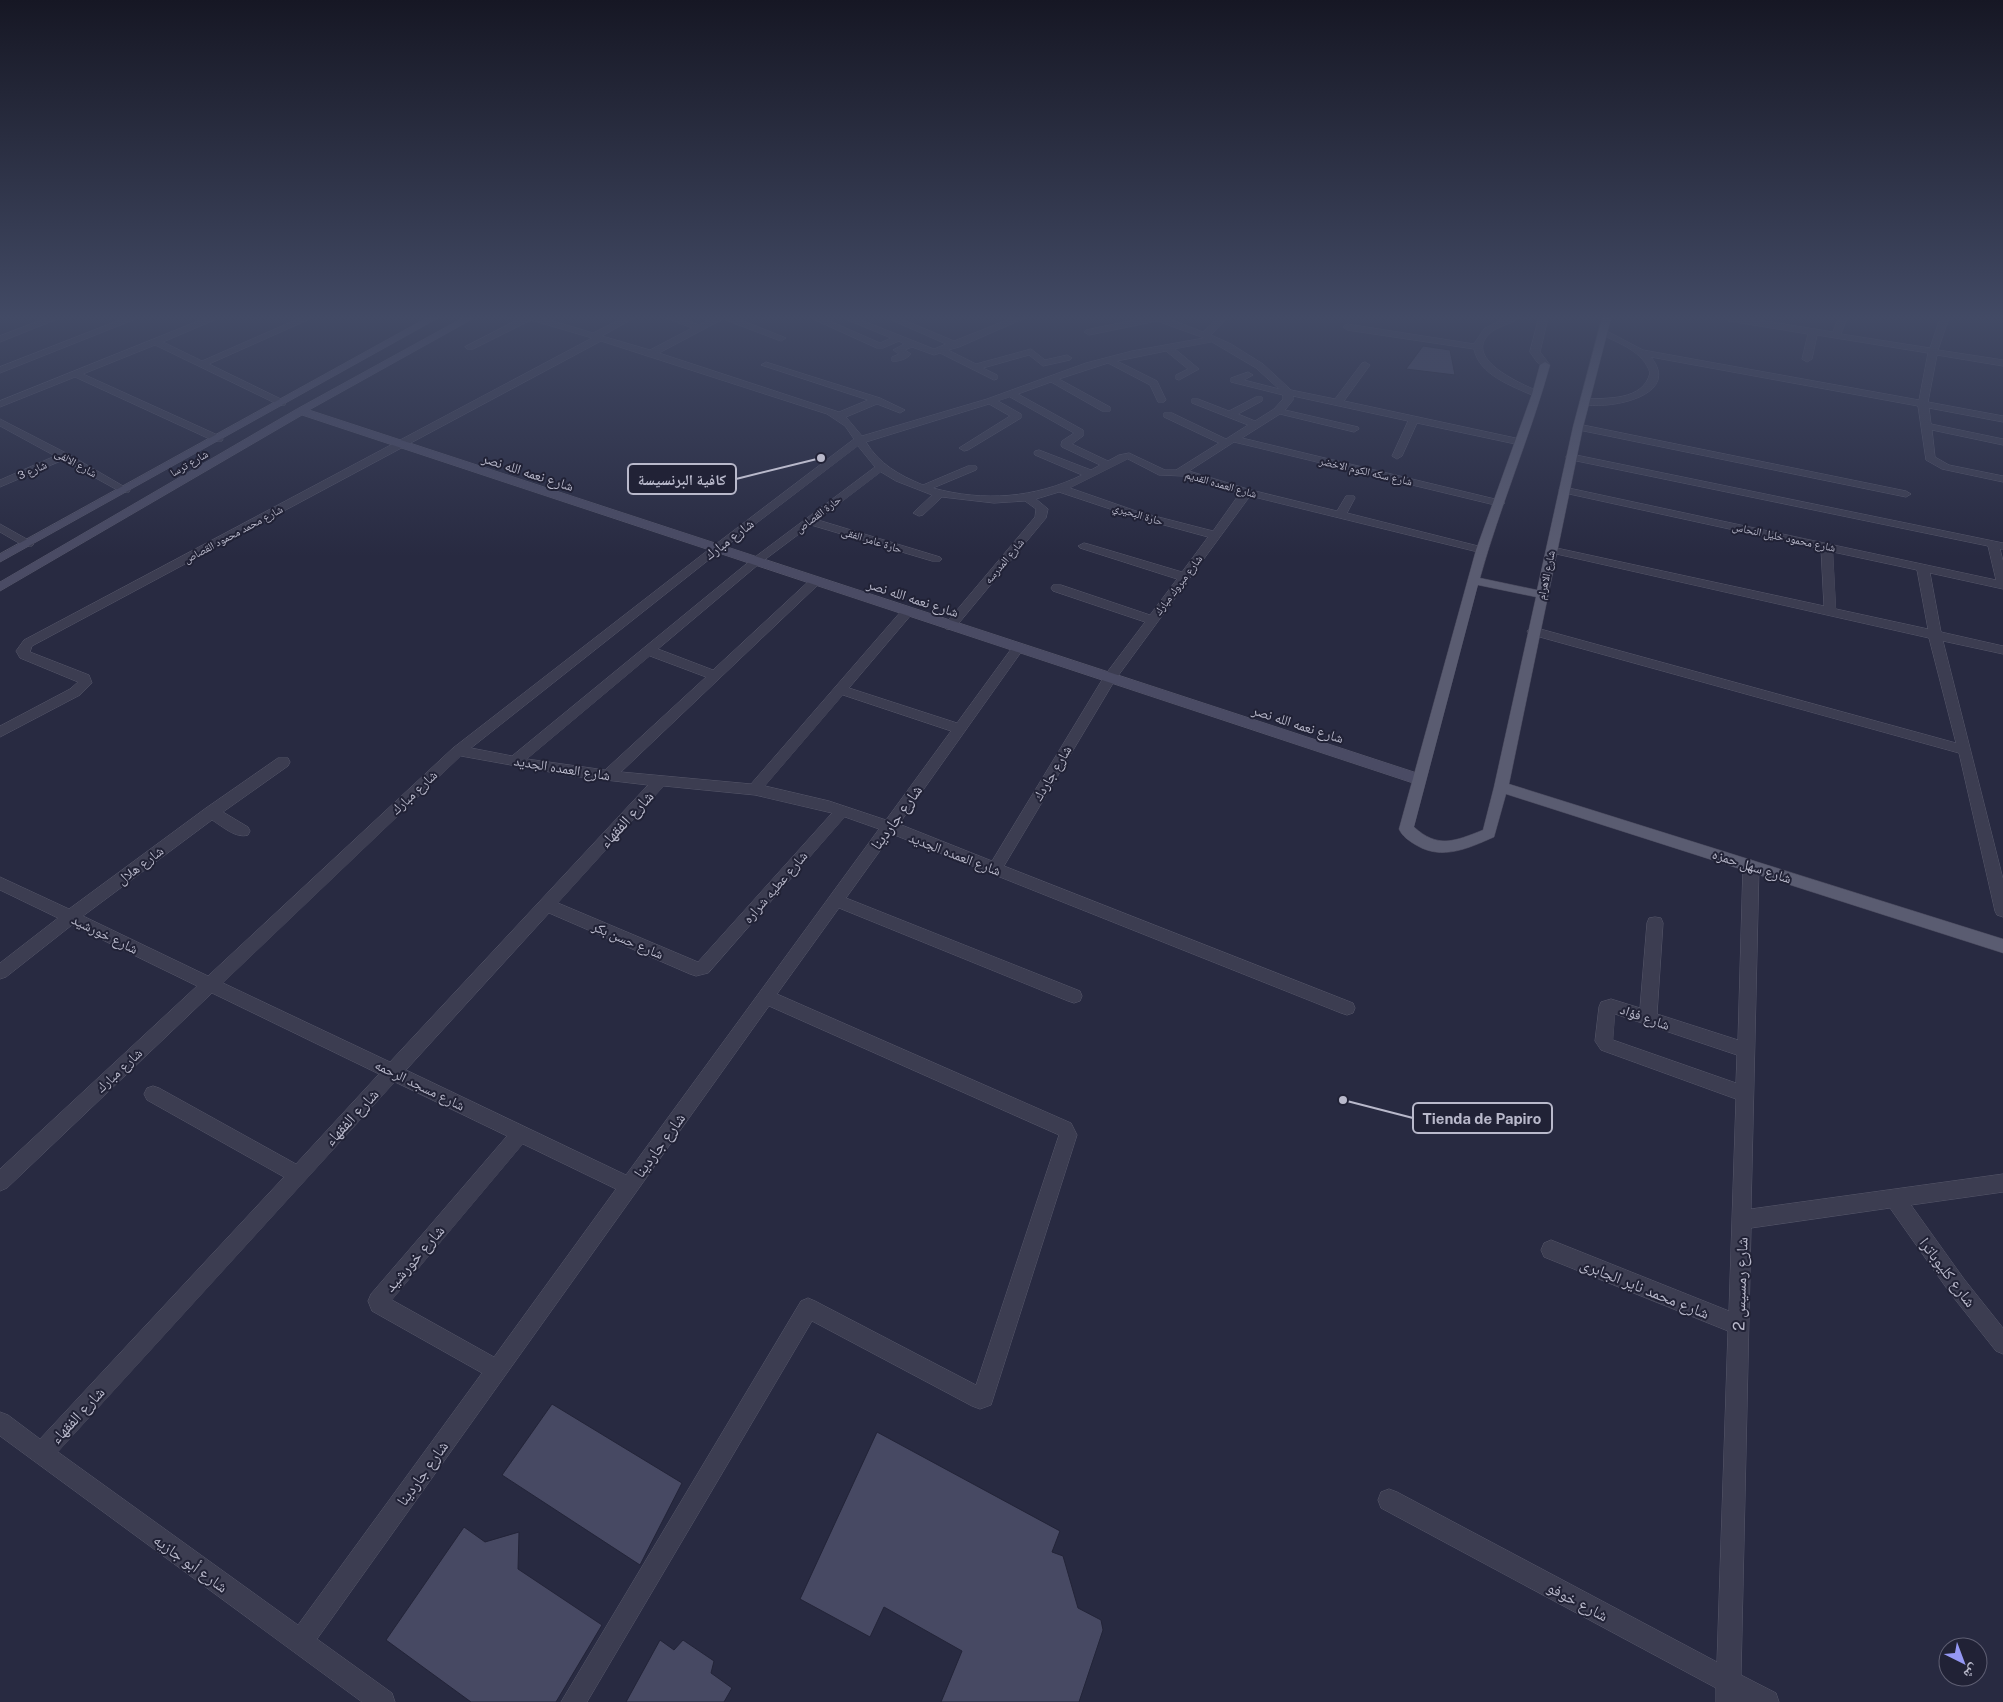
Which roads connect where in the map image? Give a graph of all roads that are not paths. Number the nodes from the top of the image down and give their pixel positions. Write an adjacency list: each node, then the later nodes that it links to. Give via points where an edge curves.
1 (16, 397): 26 (street)
2 (127, 397): 43 (street)
3 (269, 397): 27 (street)
4 (294, 397): 27 (street, شارع ترسا)
5 (326, 397): 31 (street, شارع ترسا)
6 (486, 397): 48 (street, شارع محمد محمود القصاص)
7 (784, 397): 35 (street, شارع العمده القديم)
8 (869, 397): 21 (street)
9 (1000, 397): 23 (street)
10 (1016, 397): 54 (street, via 1079,432 1066,445)
11 (1085, 397): 29 (street)
12 (1288, 397): 32 (street)
13 (1313, 397): 24 (street)
14 (1341, 397): 24 (street)
15 (1536, 397): 46 (main road)
16 (1585, 397): 25 (main road, شارع الاهرام)
17 (1630, 397): 25 (street)
18 (1887, 397): 28 (street)
19 (1924, 397): 28 (street)
20 (1259, 399): 33 (street)
21 (877, 400): 30 (street); 35 (street)
22 (1195, 400): 33 (street)
23 (990, 401): 44 (street); 49 (street, via 1017,416)
24 (1338, 402): 36 (street)
25 (1584, 402): 41 (main road, شارع الاهرام)
26 (0, 404)
27 (282, 404): 43 (street, شارع ترسا)
28 (1923, 404): 37 (street); 40 (street)
29 (1106, 409)
30 (900, 410)
31 (301, 411): 48 (street, شارع نعمه الله نصر); 87 (street, شارع ترسا)
32 (1278, 411): 39 (street); 42 (street)
33 (1231, 414): 39 (street)
34 (1168, 415): 45 (street, شارع سكه الكوم الاخضر)
35 (839, 416): 44 (street, شارع العمده القديم)
36 (1414, 418): 46 (street); 52 (street)
37 (2003, 419)
38 (0, 422): 51 (street, شارع الالفى)
39 (1256, 426): 45 (street)
40 (1925, 426): 47 (street); 59 (street, via 1930,458 1946,467)
41 (1578, 427): 53 (main road, شارع الاهرام); 67 (street)
42 (1354, 429)
43 (218, 439): 63 (street, شارع ترسا)
44 (860, 440): 55 (street, شارع العمده القديم, via 871,459); 80 (street, شارع مبارك)
45 (1230, 441): 57 (street); 70 (street, شارع سكه الكوم الاخضر)
46 (1520, 442): 70 (main road)
47 (2003, 442)
48 (399, 445): 80 (street, شارع نعمه الله نصر); 109 (street, شارع محمد محمود القصاص, via 28,643 22,651 25,655 84,678 85,683 80,690)
49 (964, 448)
50 (1039, 453): 58 (street)
51 (64, 456): 60 (street, شارع 3); 63 (street, شارع الالفى)
52 (1397, 456)
53 (1572, 457): 64 (main road, شارع الاهرام); 77 (street)
54 (1108, 465): 57 (street, شارع العمده القديم, via 1129,456 1163,473); 58 (street, شارع العمده القديم)
55 (881, 467): 61 (street, شارع العمده القديم); 73 (street, حارة القصاص)
56 (972, 468): 61 (street)
57 (1178, 473): 65 (street, شارع العمده القديم)
58 (1090, 474): 62 (street, شارع العمده القديم)
59 (2003, 479)
60 (0, 484)
61 (924, 488): 66 (street, شارع العمده القديم)
62 (1061, 489): 68 (street, شارع العمده القديم); 75 (street, حارة البحيري, via 1135,514)
63 (125, 490): 76 (street, شارع ترسا)
64 (1564, 490): 79 (street, شارع محمود خليل النحاس); 82 (main road, شارع الاهرام)
65 (1247, 492): 72 (street, شارع العمده القديم); 75 (street, شارع مبروك مبارك)
66 (940, 493): 68 (street, شارع العمده القديم, via 983,500); 71 (street)
67 (1906, 494)
68 (1028, 498): 99 (street, شارع المدرسه, via 1042,509 1040,518)
69 (1350, 498): 72 (street)
70 (1498, 503): 81 (main road)
71 (919, 514)
72 (1340, 515): 81 (street, شارع العمده القديم)
73 (809, 521): 84 (street, حارة عامر الفقى); 85 (street, حارة القصاص)
74 (0, 527): 76 (street)
75 (1215, 535): 88 (street, شارع مبروك مبارك)
76 (28, 544): 83 (street, شارع ترسا)
77 (1998, 545): 92 (street)
78 (1084, 546): 88 (street)
79 (1827, 547): 86 (street, شارع محمود خليل النحاس); 96 (street)
80 (716, 549): 85 (street, شارع نعمه الله نصر); 110 (street, شارع مبارك)
81 (1482, 550): 89 (main road)
82 (1552, 550): 95 (main road, شارع الاهرام); 96 (street)
83 (0, 559)
84 (936, 559)
85 (755, 562): 91 (street, شارع نعمه الله نصر); 103 (street, حارة القصاص)
86 (1923, 568): 92 (street, شارع محمود خليل النحاس); 101 (street)
87 (20, 576): 90 (street); 93 (street, شارع ترسا)
88 (1184, 577): 98 (street, شارع مبروك مبارك)
89 (1473, 580): 95 (main road); 115 (main road)
90 (0, 582)
91 (815, 582): 97 (street, شارع نعمه الله نصر); 105 (street)
92 (2003, 585)
93 (0, 587)
94 (1057, 588): 98 (street)
95 (1542, 595): 100 (main road, شارع الاهرام)
96 (1830, 611): 101 (street)
97 (907, 612): 99 (street, شارع نعمه الله نصر); 107 (street)
98 (1153, 620): 106 (street, شارع مبروك مبارك)
99 (950, 626): 102 (street, شارع نعمه الله نصر)
100 (1533, 631): 111 (street); 117 (main road, شارع الاهرام)
101 (1934, 635): 104 (street); 111 (street)
102 (1018, 648): 106 (street, شارع نعمه الله نصر); 108 (street, شارع جاردينا)
103 (647, 650): 105 (street); 113 (street, حارة القصاص)
104 (2003, 650)
105 (715, 676): 114 (street)
106 (1110, 678): 115 (street, شارع نعمه الله نصر); 124 (street, شارع جاردك)
107 (840, 690): 108 (street); 118 (street)
108 (960, 729): 121 (street, شارع جاردينا)
109 (0, 732)
110 (458, 750): 113 (street, شارع العمده الجديد); 134 (street, شارع مبارك)
111 (1965, 750): 128 (street)
112 (283, 762): 120 (street, شارع هلال)
113 (514, 762): 114 (street, شارع العمده الجديد)
114 (608, 776): 116 (street, شارع العمده الجديد)
115 (1418, 779): 117 (main road, شارع الاهرام, via 1406,829 1423,842 1446,848 1457,847 1489,833)
116 (661, 780): 118 (street, شارع العمده الجديد); 127 (street, شارع الفقهاء)
117 (1501, 787): 123 (main road, شارع سهل حمزه)
118 (754, 790): 119 (street, شارع العمده الجديد)
119 (842, 811): 121 (street, شارع العمده الجديد); 132 (street, شارع عطيه شراره)
120 (211, 812): 122 (street); 129 (street, شارع هلال)
121 (888, 828): 124 (street, شارع العمده الجديد); 126 (street, شارع جاردينا)
122 (243, 830)
123 (1751, 866): 131 (main road, شارع سهل حمزه); 139 (street, شارع رمسيس 2)
124 (995, 869): 137 (street, شارع العمده الجديد)
125 (0, 884): 129 (street, شارع خورشيد)
126 (836, 900): 135 (street); 136 (street, شارع جاردينا)
127 (547, 905): 132 (street, شارع حسن بكر, via 696,969 705,967); 140 (street, شارع الفقهاء)
128 (2003, 911)
129 (70, 917): 133 (street, شارع هلال); 134 (street, شارع خورشيد)
130 (1655, 923): 138 (street)
131 (2003, 946)
132 (709, 962)
133 (0, 972)
134 (210, 984): 140 (street, شارع مسجد الرحمه); 145 (street, شارع مبارك)
135 (1074, 996)
136 (766, 998): 147 (street, شارع جاردينا); 160 (street, via 1065,1128 1068,1135 983,1397 808,1308)
137 (1347, 1008)
138 (1648, 1018): 139 (street, شارع فؤاد); 142 (street, شارع فؤاد, via 1609,1005 1604,1043)
139 (1746, 1050): 142 (street, شارع رمسيس 2)
140 (392, 1072): 143 (street, شارع مسجد الرحمه); 144 (street, شارع الفقهاء)
141 (153, 1094): 144 (street)
142 (1745, 1094): 149 (street, شارع رمسيس 2)
143 (520, 1134): 147 (street, شارع مسجد الرحمه); 153 (street, شارع خورشيد, via 378,1301)
144 (298, 1175): 155 (street, شارع الفقهاء)
145 (0, 1182)
146 (2003, 1183): 148 (street)
147 (629, 1186): 153 (street, شارع جاردينا)
148 (1894, 1198): 149 (street); 152 (street, شارع كليوباترا)
149 (1742, 1220): 151 (street, شارع رمسيس 2)
150 (1552, 1250): 151 (street, شارع محمد ناير الجابرى)
151 (1738, 1325): 158 (street, شارع رمسيس 2)
152 (2003, 1344)
153 (497, 1370): 157 (street, شارع جاردينا)
154 (0, 1423): 155 (street, شارع أبو جازيه)
155 (41, 1454): 157 (street, شارع أبو جازيه)
156 (1389, 1500): 158 (street, شارع خوفو)
157 (300, 1642): 159 (street, شارع أبو جازيه)
158 (1728, 1692): 161 (street, شارع خوفو)
159 (383, 1702)
160 (573, 1702)
161 (1767, 1702)

